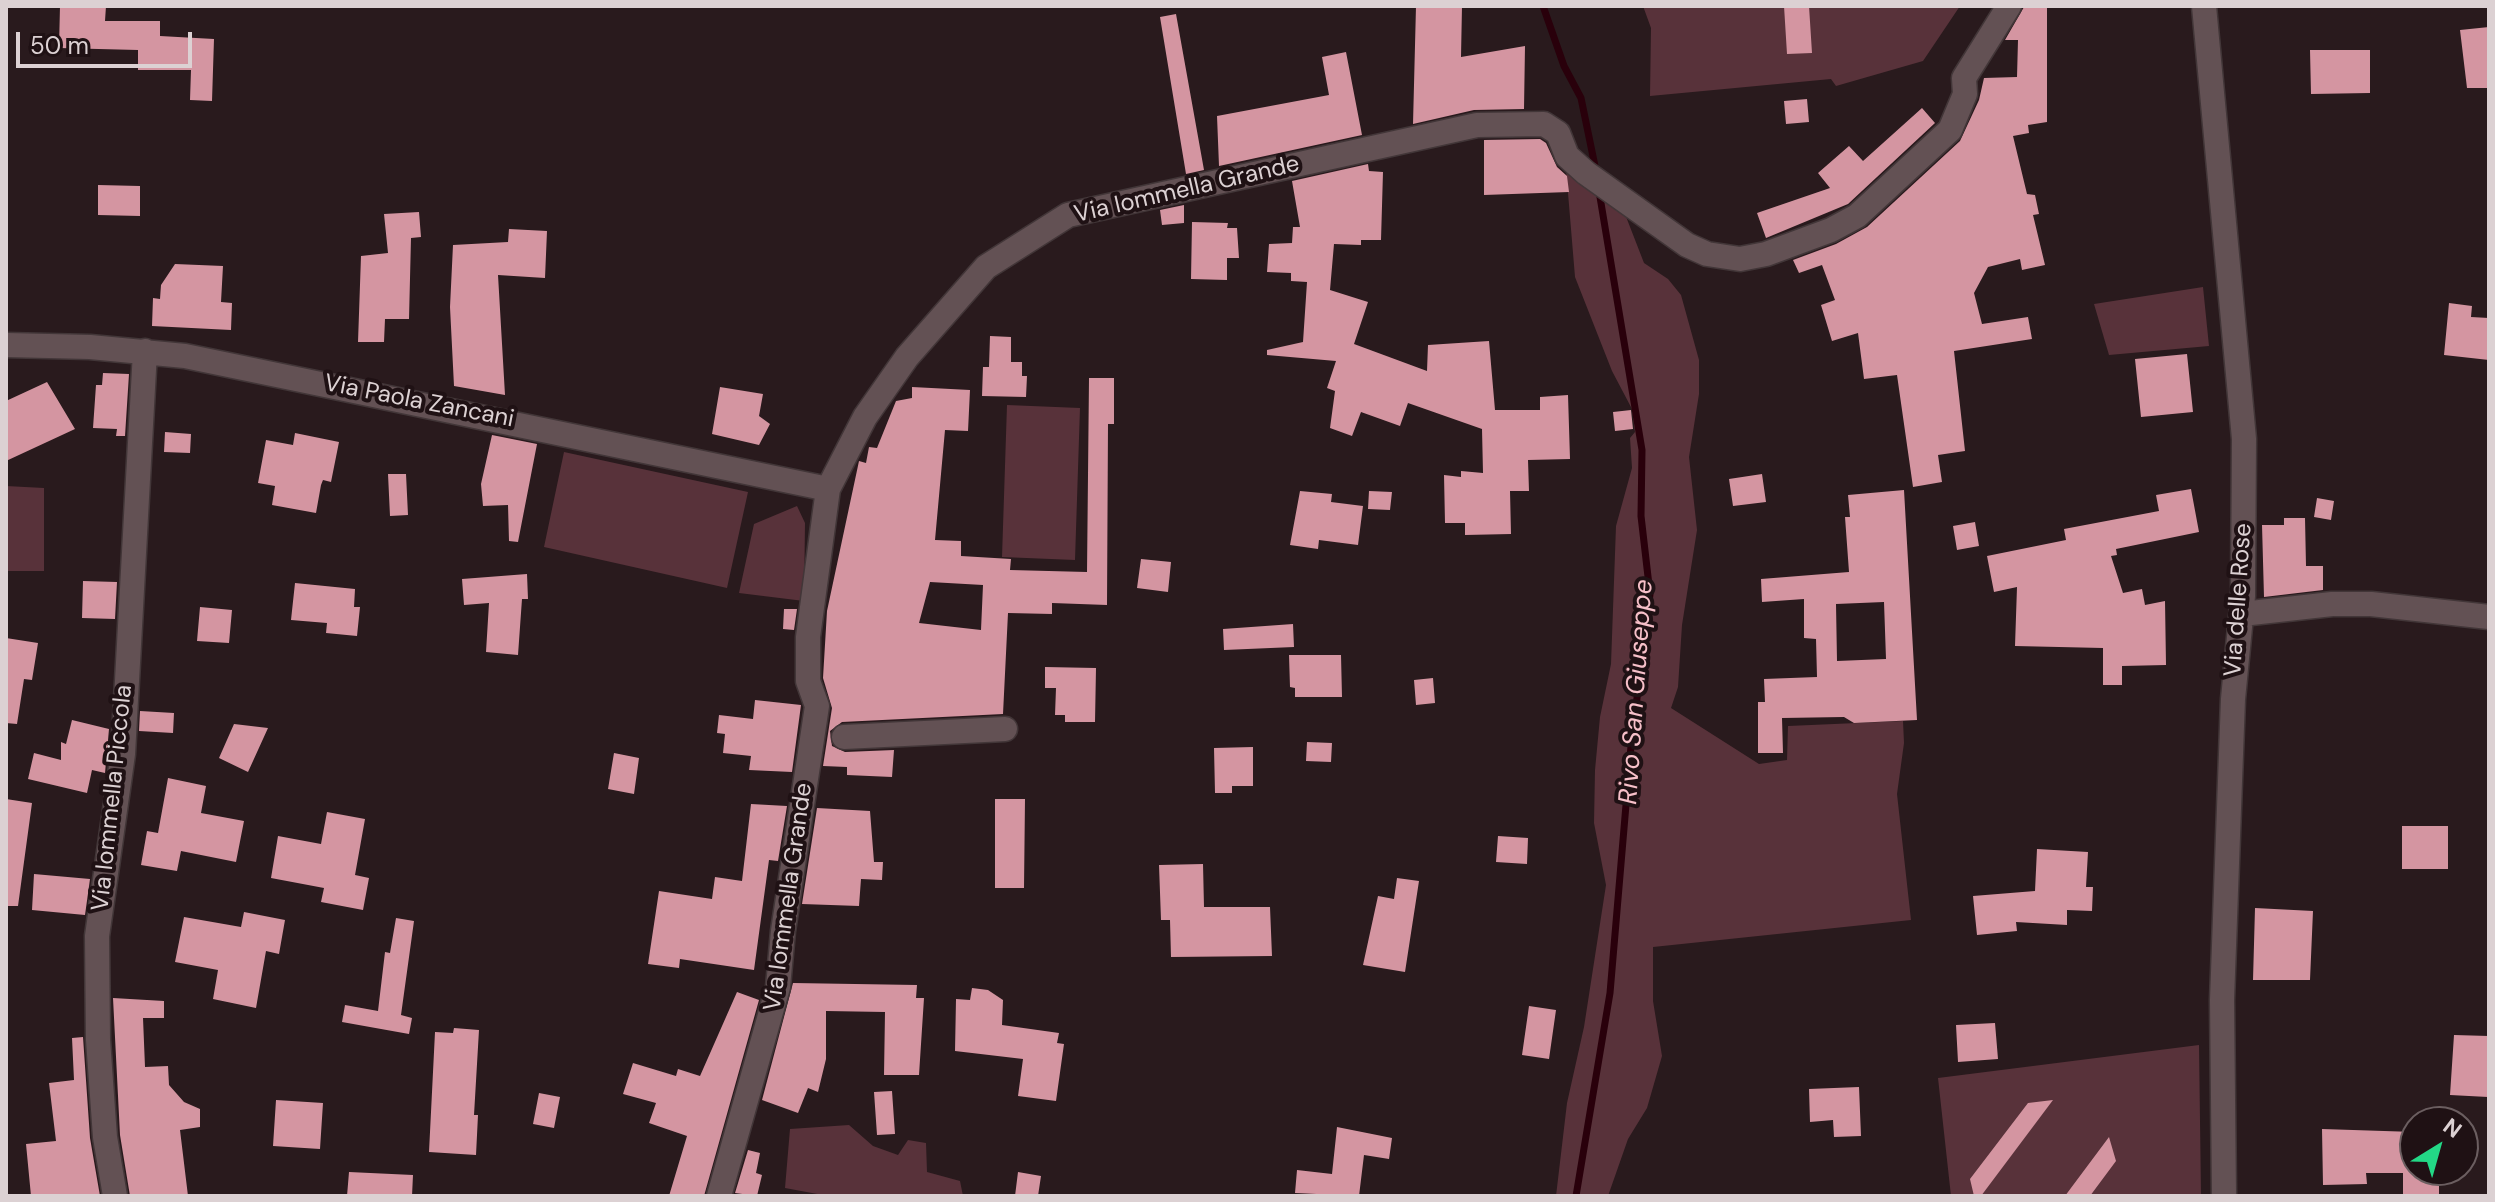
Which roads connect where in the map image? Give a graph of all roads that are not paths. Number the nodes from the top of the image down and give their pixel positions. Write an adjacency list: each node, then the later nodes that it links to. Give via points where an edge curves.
1 (2009, 6): 5 (street, Via Iommella Grande, via 1964,78 1965,94 1950,130 1857,216 1766,254 1740,259 1697,249 1637,211 1567,156 1558,133 1544,124 1477,125 1068,215 986,267 955,301 865,417)
2 (2204, 6): 6 (street, Via delle Rose, via 2243,421)
3 (6, 345): 4 (street, Via Paola Zancani)
4 (145, 351): 5 (street, Via Paola Zancani); 10 (street, Via Iommella Piccola, via 123,754 97,936 98,1040)
5 (828, 489): 9 (street, Via Iommella Grande, via 808,637 808,681)
6 (2242, 614): 7 (street, via 2332,604); 12 (street, Via delle Rose, via 2233,699 2222,1000)
7 (2489, 617)
8 (1005, 729): 9 (street)
9 (828, 736): 11 (street, Via Iommella Grande, via 775,1006)
10 (115, 1196)
11 (719, 1196)
12 (2224, 1196)

